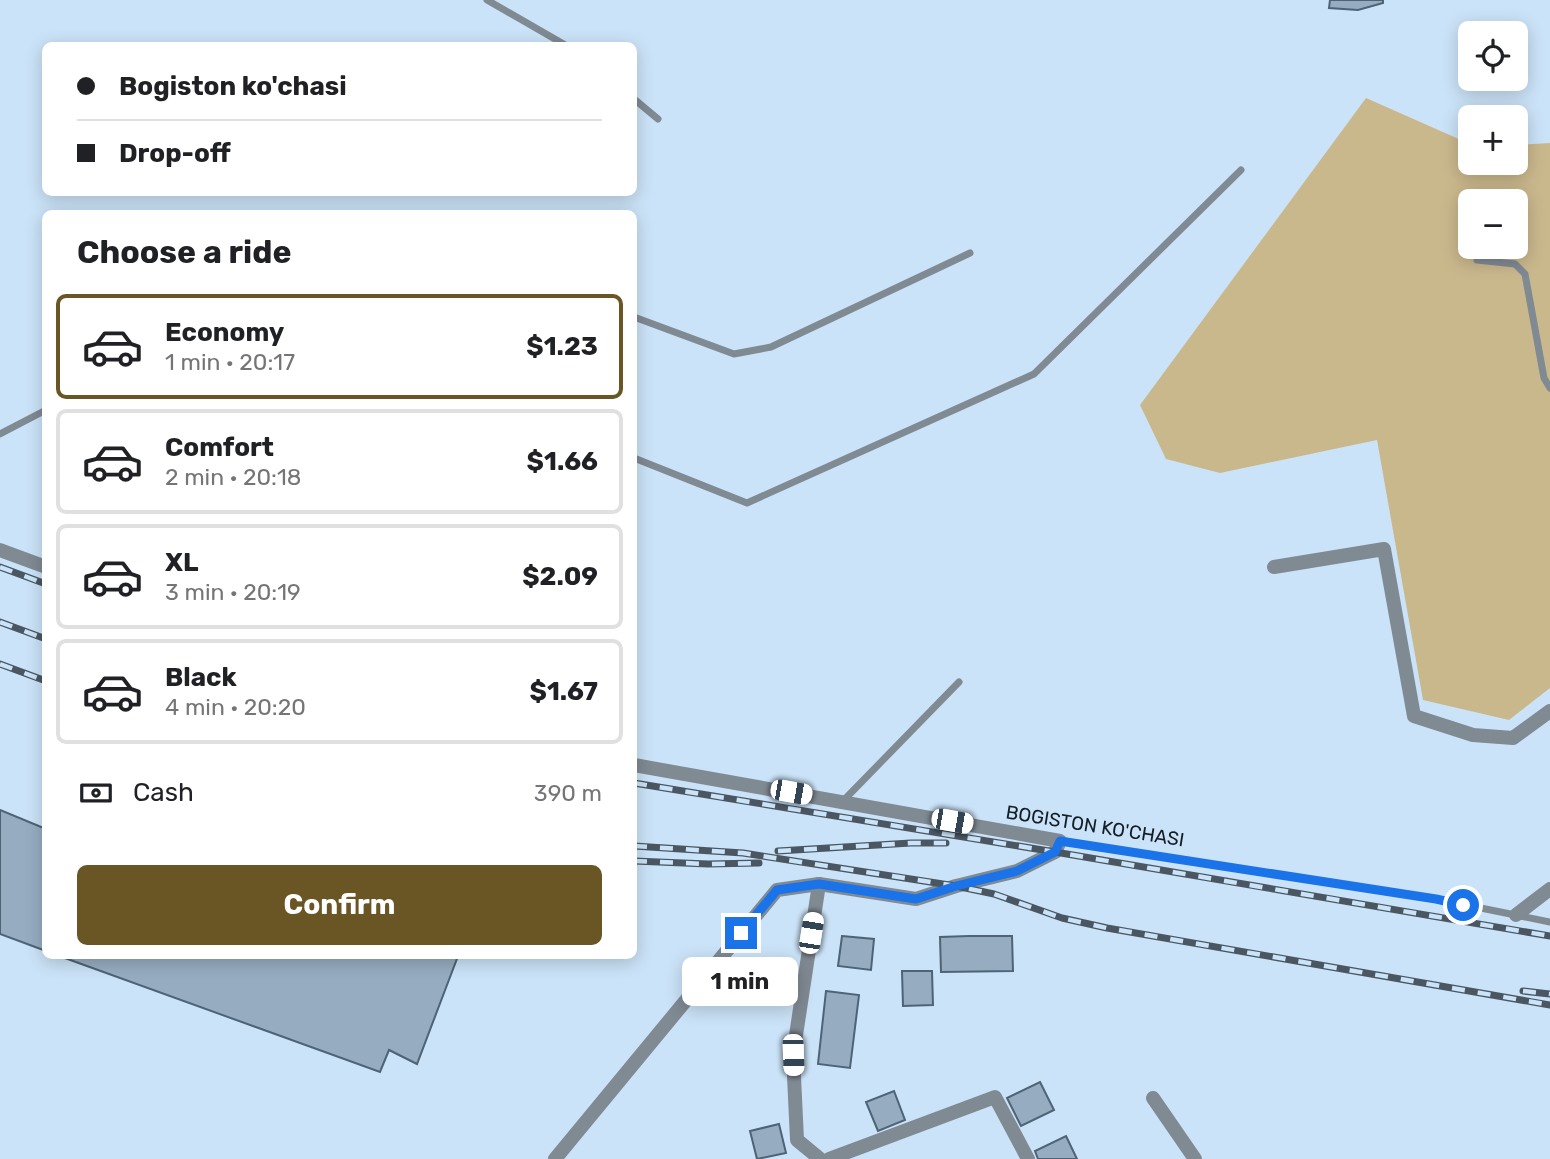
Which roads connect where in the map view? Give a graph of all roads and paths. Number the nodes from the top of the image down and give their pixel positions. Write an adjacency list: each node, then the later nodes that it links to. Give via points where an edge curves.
1 (487, 0): 2 (lane)
2 (560, 42)
3 (637, 102): 4 (lane)
4 (658, 119)
5 (1241, 170): 12 (lane, via 1034,374 747,503)
6 (970, 253): 8 (lane, via 771,347 734,354)
7 (1476, 260): 9 (lane, via 1515,264 1525,274 1544,378)
8 (637, 318)
9 (1550, 388)
10 (42, 412): 11 (lane)
11 (0, 434)
12 (637, 458)
13 (0, 550): 14 (street)
14 (42, 566)
15 (1274, 568): 17 (street, via 1384,549 1414,716 1473,735 1513,738)
16 (959, 682): 19 (lane)
17 (1550, 711)
18 (637, 766): 19 (street, BOGISTON KO'CHASI)
19 (843, 801): 20 (street, BOGISTON KO'CHASI)
20 (1060, 841): 21 (street, via 1055,852 1017,871 916,899); 23 (lane, BOGISTON KO'CHASI)
21 (819, 884): 26 (street, via 777,890); 27 (street, via 793,1055 797,1140)
22 (1550, 889): 23 (street)
23 (1516, 915): 24 (lane, BOGISTON KO'CHASI)
24 (1550, 922)
25 (1153, 1098): 30 (street)
26 (555, 1159)
27 (820, 1159)
28 (829, 1159): 29 (street, via 995,1097)
29 (1028, 1159)
30 (1195, 1159)

